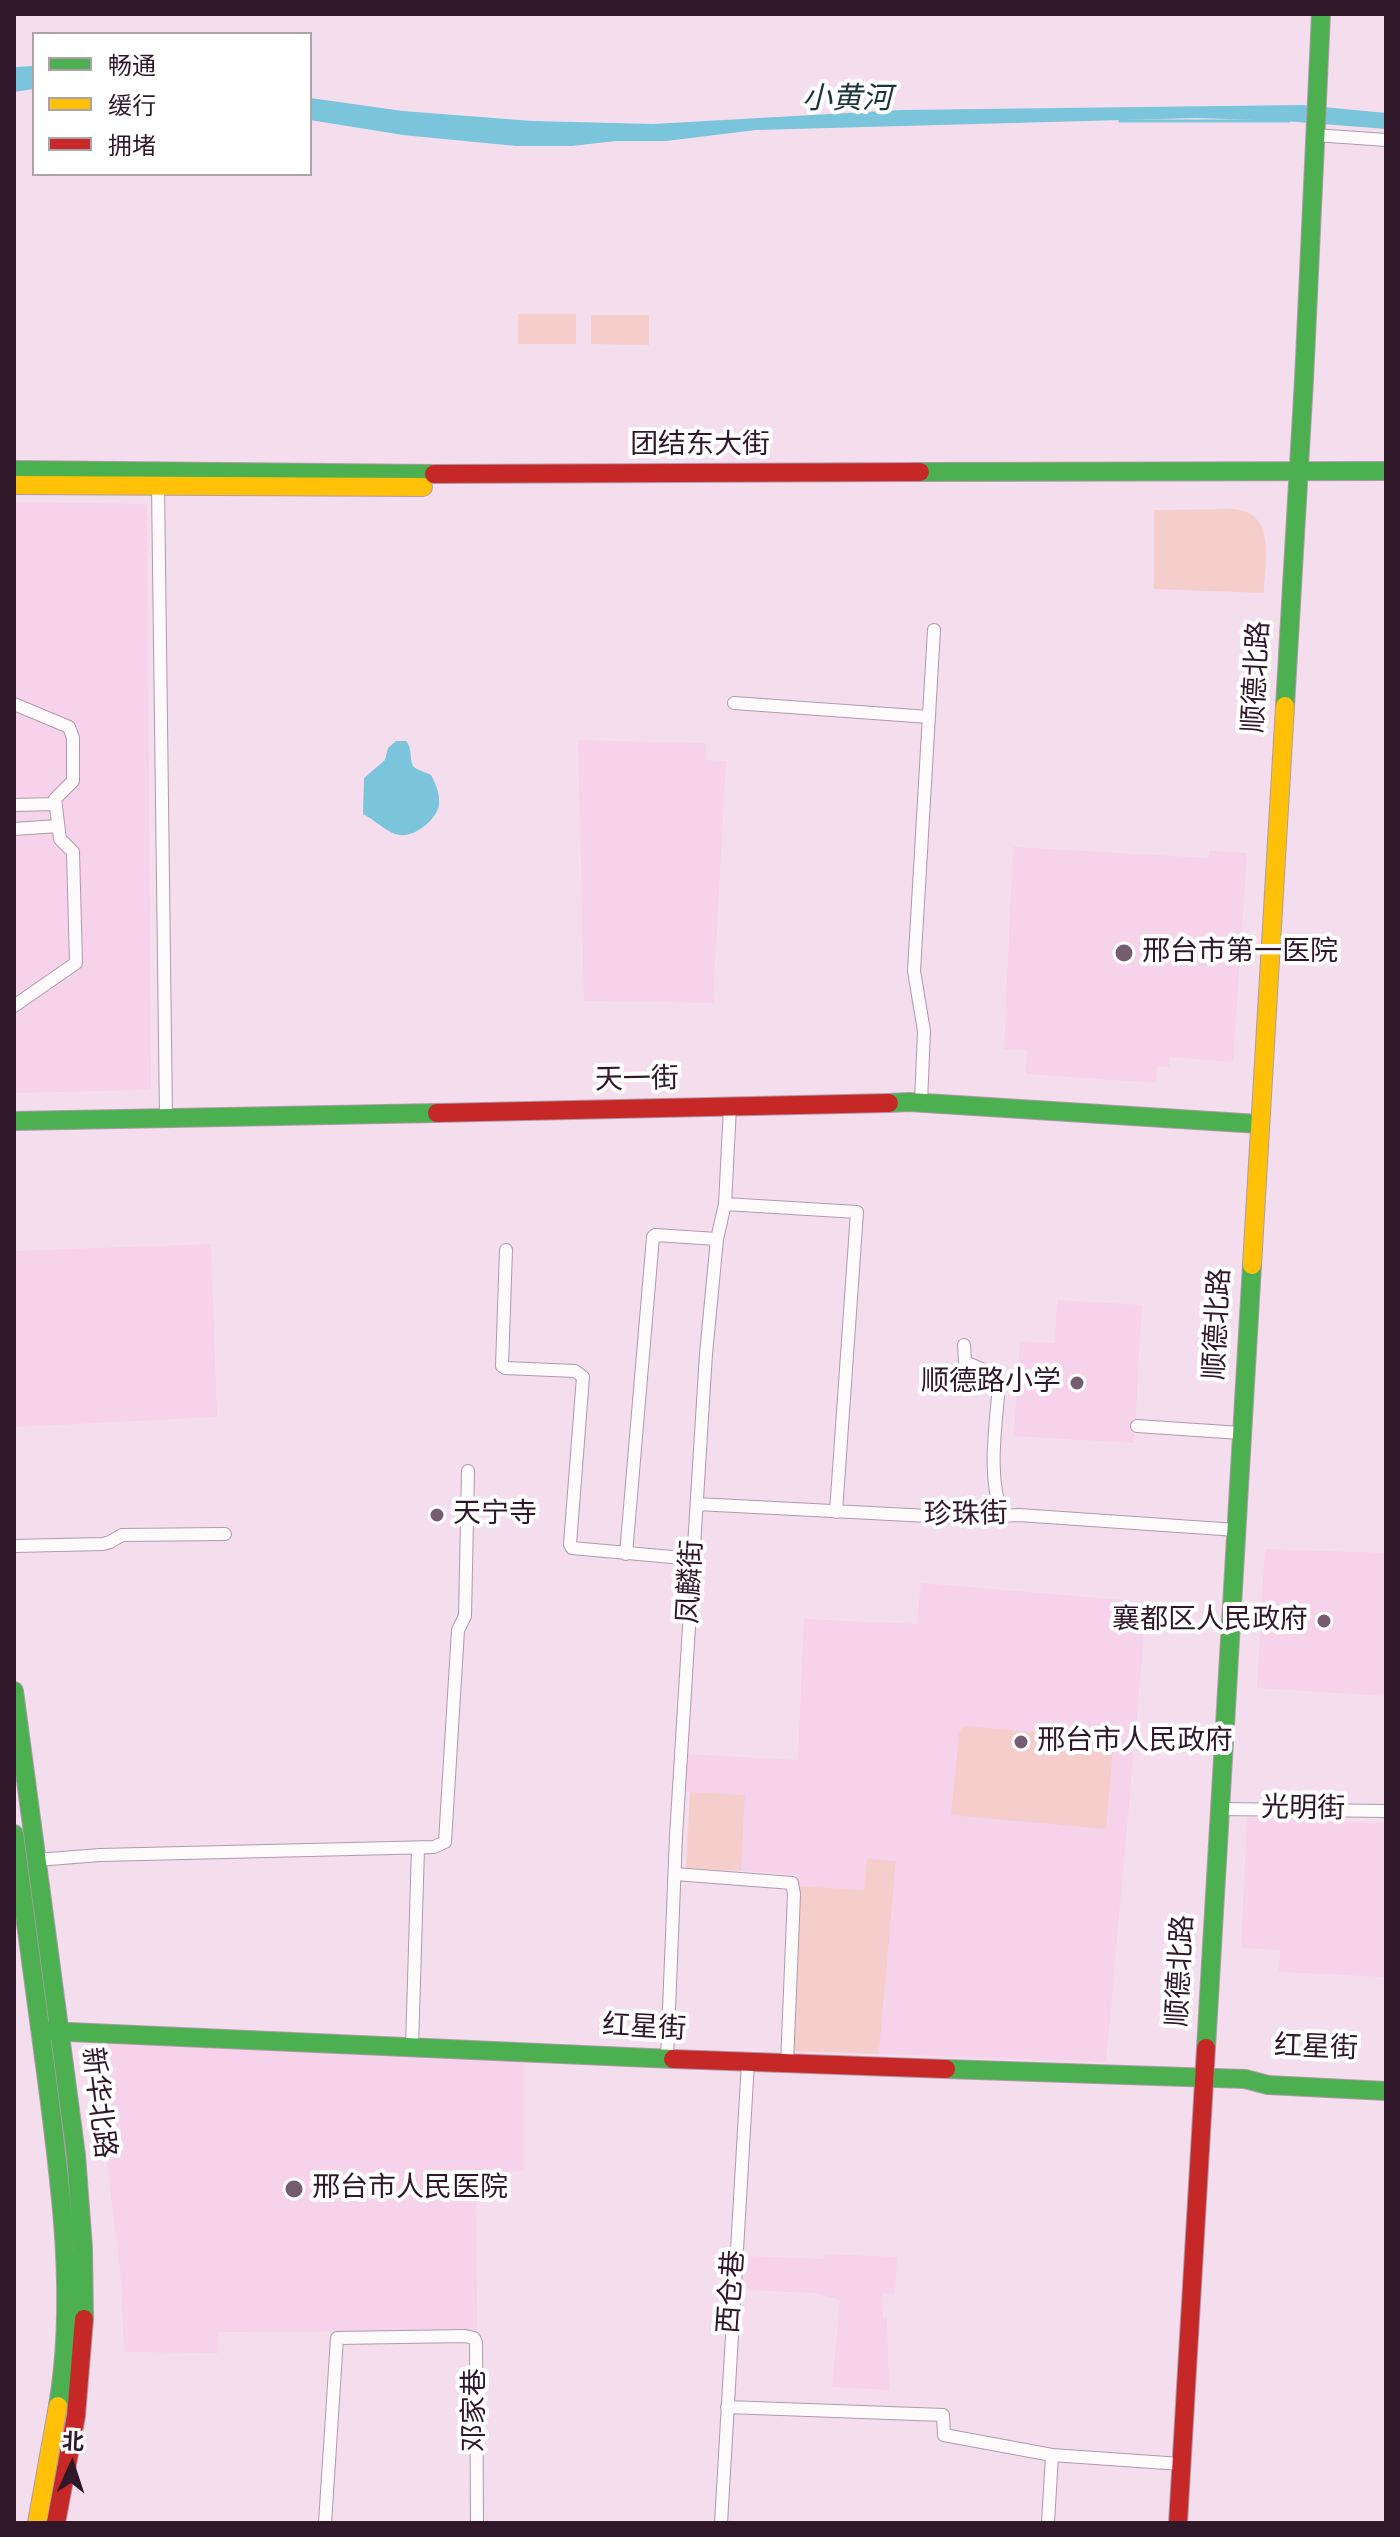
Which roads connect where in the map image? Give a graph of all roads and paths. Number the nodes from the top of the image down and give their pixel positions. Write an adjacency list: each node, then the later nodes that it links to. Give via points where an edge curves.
1 (1321, 14): 2 (street, 顺德北路)
2 (1315, 132): 3 (street); 6 (street, 顺德北路)
3 (1386, 140)
4 (14, 470): 6 (street, 团结东大街)
5 (1386, 471): 6 (street, 团结东大街)
6 (1298, 478): 7 (street, 团结东大街); 9 (street, 团结东大街); 23 (street, 顺德北路)
7 (1386, 484)
8 (14, 485): 9 (street, 团结东大街)
9 (158, 485): 21 (street)
10 (934, 630): 13 (street)
11 (734, 703): 13 (street)
12 (14, 704): 14 (street, via 69,727 73,781)
13 (929, 717): 19 (street, via 914,971 924,1041)
14 (56, 804): 15 (street); 16 (street)
15 (14, 805)
16 (58, 826): 17 (street); 18 (street, via 60,839 73,852 76,963)
17 (14, 829)
18 (14, 1006)
19 (921, 1102): 20 (street, 天一街); 23 (street, 天一街)
20 (730, 1107): 21 (street, 天一街); 24 (street, 凤麟街)
21 (166, 1118): 22 (street, 天一街)
22 (14, 1121)
23 (1259, 1124): 29 (street, 顺德北路)
24 (725, 1204): 25 (street, 凤麟街); 32 (street, via 857,1212)
25 (717, 1239): 31 (street, 凤麟街); 37 (street, via 653,1237)
26 (506, 1250): 37 (street, via 502,1366 575,1371 583,1377 570,1544 576,1550)
27 (964, 1345): 33 (street, via 965,1362 991,1373 999,1384 993,1480)
28 (1137, 1426): 29 (street)
29 (1241, 1433): 34 (street, 顺德北路)
30 (468, 1471): 43 (street, via 465,1616 458,1630 446,1840 440,1846)
31 (697, 1504): 32 (street, 珍珠街); 38 (street, 凤麟街)
32 (836, 1512): 33 (street, 珍珠街)
33 (1002, 1515): 34 (street, 珍珠街)
34 (1236, 1530): 40 (street, 顺德北路)
35 (225, 1534): 36 (street, via 122,1535 103,1544)
36 (14, 1546)
37 (626, 1554): 38 (street)
38 (694, 1559): 45 (street, 凤麟街)
39 (14, 1691): 44 (street, 新华北路)
40 (1220, 1809): 41 (street, 光明街); 54 (street, 顺德北路)
41 (1386, 1811)
42 (14, 1834): 46 (street, 新华北路)
43 (418, 1848): 44 (street); 50 (street)
44 (37, 1860): 47 (street, 新华北路)
45 (675, 1874): 51 (street, 凤麟街); 53 (street, via 792,1883)
46 (19, 1906): 47 (street); 48 (street, 新华北路)
47 (43, 1911): 49 (street, 新华北路)
48 (40, 2031): 49 (street, 红星街); 61 (street, 新华北路, via 60,2191 65,2316 57,2413)
49 (59, 2032): 50 (street, 红星街); 62 (street, 新华北路, via 79,2189 84,2316 78,2401)
50 (412, 2047): 51 (street, 红星街)
51 (667, 2058): 52 (street, 红星街)
52 (748, 2062): 53 (street, 红星街); 58 (street, 西仓巷)
53 (787, 2064): 54 (street, 红星街)
54 (1204, 2078): 55 (street, 红星街); 60 (street, 顺德北路)
55 (1245, 2079): 56 (street, 红星街, via 1268,2073); 57 (street, 红星街, via 1268,2085)
56 (1386, 2079)
57 (1386, 2091)
58 (727, 2407): 59 (street, via 943,2415 944,2435); 65 (street, 西仓巷)
59 (1052, 2455): 60 (street); 66 (street)
60 (1181, 2464): 67 (street, 顺德北路)
61 (37, 2523)
62 (56, 2523)
63 (325, 2523): 64 (street, 邓家巷, via 337,2338 465,2336 476,2343)
64 (477, 2523)
65 (721, 2523)
66 (1048, 2523)
67 (1178, 2523)

